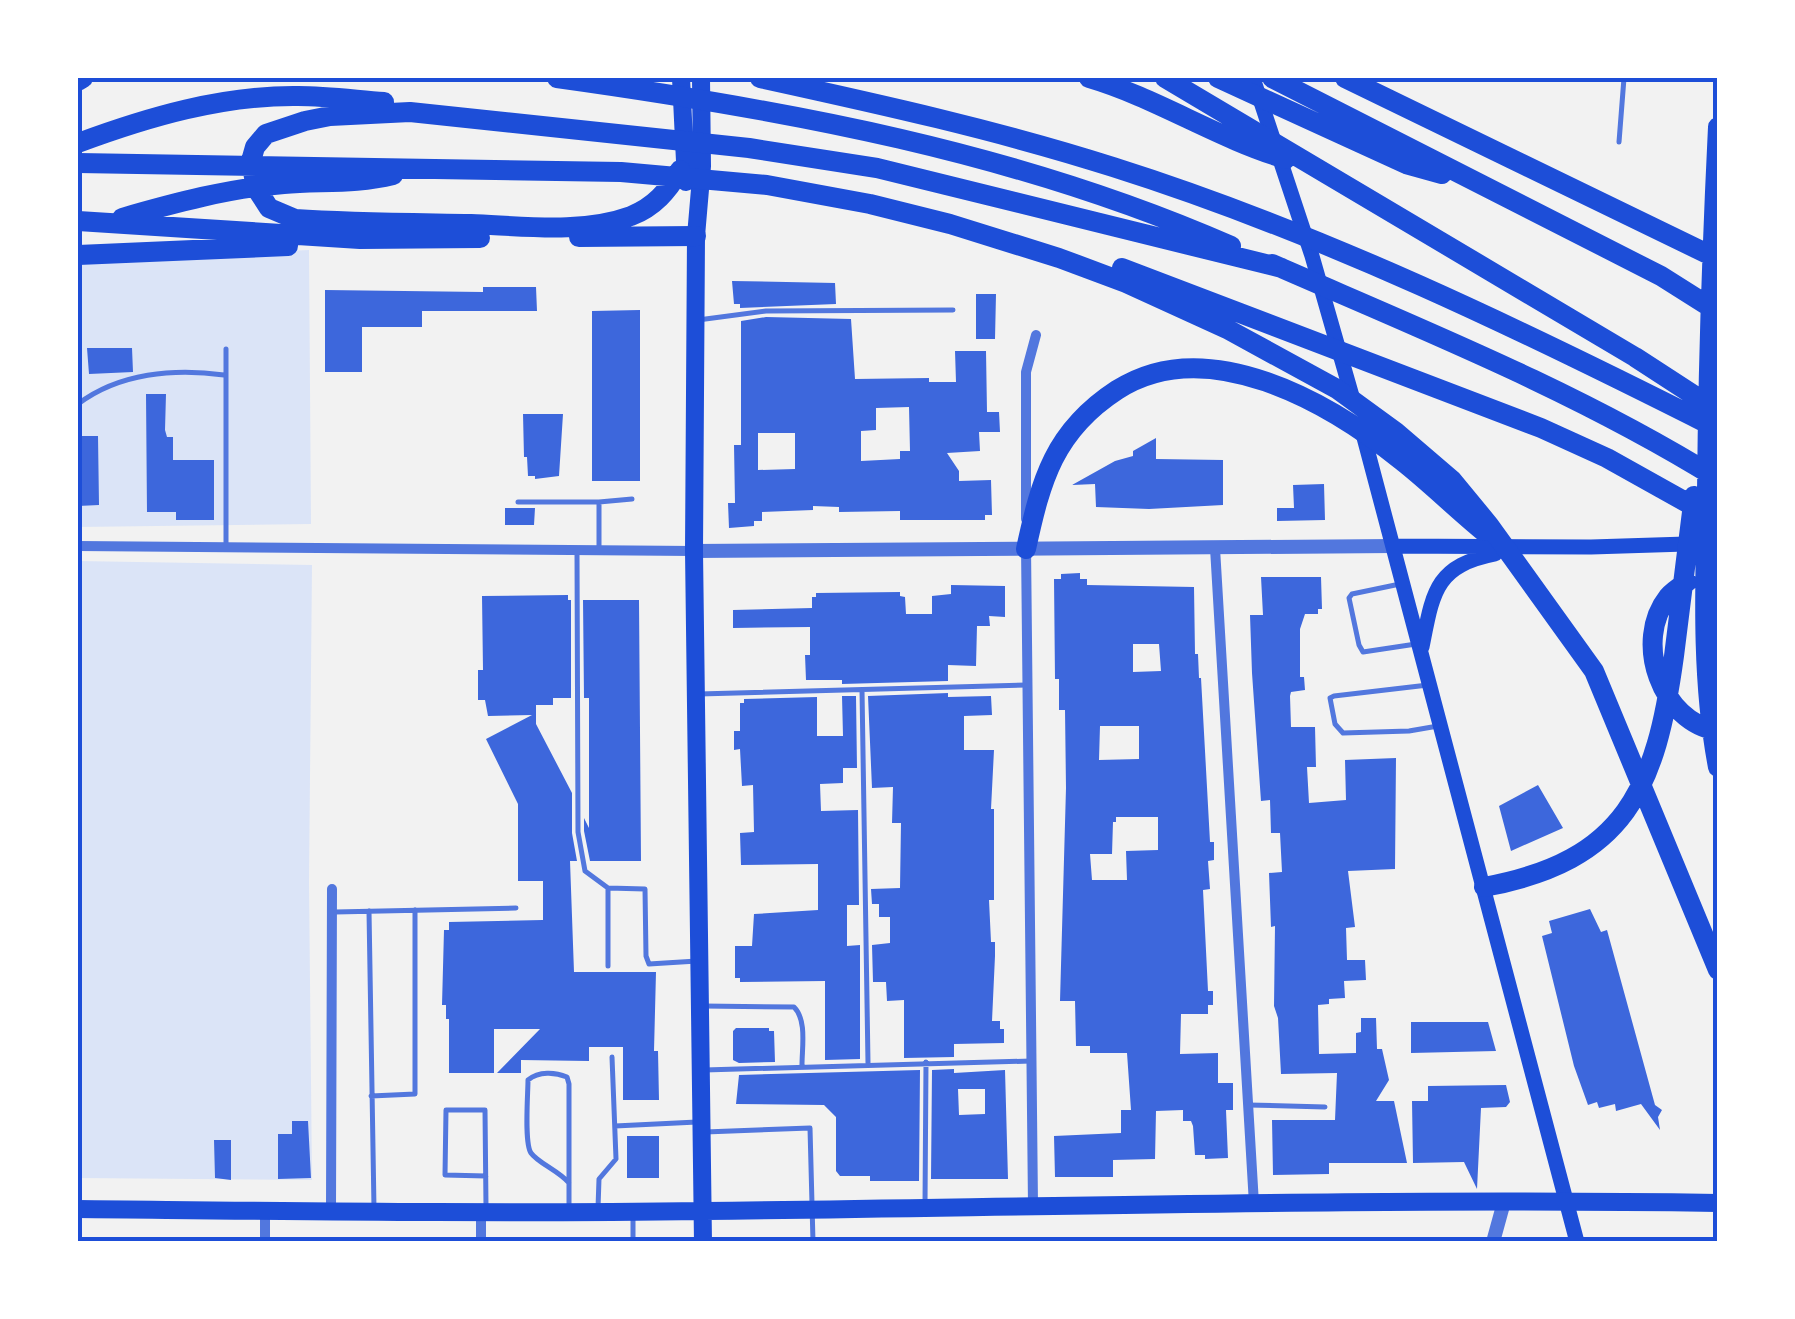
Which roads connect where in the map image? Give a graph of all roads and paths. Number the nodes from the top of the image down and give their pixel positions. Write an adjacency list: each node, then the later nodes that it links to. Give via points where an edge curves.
1 (556, 78): 29 (highway, via 908,139 1172,220)
2 (681, 78): 17 (main road)
3 (701, 78): 24 (main road)
4 (760, 78): 39 (highway, via 1001,133 1252,217 1480,313)
5 (1089, 78): 19 (highway, via 1257,151)
6 (1165, 78): 19 (highway)
7 (1218, 78): 21 (highway, via 1406,164)
8 (1253, 78): 47 (main road, via 1312,256)
9 (1272, 78): 21 (highway)
10 (1345, 78): 28 (highway)
11 (1624, 78): 14 (lane)
12 (1718, 127): 20 (highway)
13 (629, 135): 15 (highway, via 412,104 298,96 157,116); 17 (highway, via 410,112 365,114 305,120 266,134 250,161 262,200 295,219 560,226 633,216 669,189); 29 (highway, via 877,168)
14 (1619, 142)
15 (78, 143)
16 (78, 163): 18 (highway)
17 (683, 164): 24 (main road)
18 (424, 167): 23 (highway, via 364,182 282,184 206,196); 27 (highway, via 622,172 767,186 870,204)
19 (1317, 168): 38 (highway, via 1635,357)
20 (1716, 168): 36 (highway)
21 (1482, 185): 31 (highway, via 1662,276)
22 (78, 220): 25 (highway)
23 (78, 232)
24 (696, 236): 25 (highway); 32 (main road)
25 (360, 238): 26 (highway)
26 (78, 254)
27 (1059, 258): 44 (highway, via 1095,259 1132,272 1541,428); 51 (highway, via 1214,323 1338,389 1436,465)
28 (1718, 260)
29 (1282, 268): 40 (highway, via 1522,373)
30 (953, 310): 32 (lane, via 766,312)
31 (1718, 312)
32 (696, 320): 54 (main road)
33 (1036, 335): 50 (street, via 1026,372)
34 (226, 349): 35 (lane)
35 (224, 375): 37 (lane, via 172,371 126,380); 48 (lane)
36 (1708, 375): 65 (highway, via 1706,647); 66 (highway, via 1665,723 1648,775 1594,843 1548,872)
37 (78, 404)
38 (1718, 416)
39 (1718, 428)
40 (1718, 478)
41 (632, 499): 43 (lane)
42 (518, 502): 43 (lane)
43 (599, 502): 53 (lane)
44 (1718, 520)
45 (1718, 543): 51 (main road)
46 (78, 546): 48 (street)
47 (1394, 546): 49 (street); 55 (main road); 57 (main road)
48 (226, 548): 52 (street)
49 (1215, 548): 50 (street); 84 (street)
50 (1026, 549): 51 (highway, via 1040,485 1056,451 1088,412 1129,382 1202,367 1258,378 1330,412); 54 (street); 60 (street)
51 (1518, 549): 55 (main road); 75 (highway, via 1594,671)
52 (577, 550): 53 (street); 67 (lane, via 578,832 585,870)
53 (599, 551): 54 (street)
54 (694, 552): 62 (main road)
55 (1471, 552): 58 (main road, via 1444,576)
56 (1718, 566): 64 (highway, via 1669,595 1654,635 1658,679 1673,707)
57 (1403, 583): 58 (main road); 58 (lane, via 1349,598 1360,646 1363,652)
58 (1420, 647): 59 (main road)
59 (1430, 684): 63 (main road); 63 (lane, via 1334,696 1335,724 1343,734)
60 (1027, 685): 61 (lane); 78 (street)
61 (862, 690): 62 (lane); 80 (lane)
62 (696, 694): 73 (main road)
63 (1441, 726): 66 (main road)
64 (1718, 731)
65 (1718, 768)
66 (1484, 887): 90 (main road)
67 (608, 888): 73 (lane, via 645,889 649,964); 74 (lane)
68 (332, 889): 72 (street)
69 (516, 908): 70 (lane)
70 (415, 910): 71 (lane); 83 (lane, via 415,1094)
71 (369, 911): 72 (lane); 83 (lane)
72 (332, 912): 99 (street)
73 (700, 961): 76 (main road)
74 (608, 966)
75 (1718, 970)
76 (700, 1006): 81 (lane, via 794,1007 802,1022); 82 (main road)
77 (612, 1057): 86 (lane)
78 (1032, 1061): 79 (lane); 93 (street)
79 (926, 1062): 80 (lane); 95 (lane)
80 (868, 1063): 81 (lane)
81 (802, 1066): 82 (lane)
82 (701, 1070): 87 (main road)
83 (372, 1096): 100 (lane)
84 (1248, 1105): 85 (lane); 94 (street)
85 (1325, 1107)
86 (615, 1126): 87 (lane); 104 (lane, via 616,1159 599,1179)
87 (702, 1127): 97 (lane, via 810,1128); 102 (main road)
88 (486, 1176): 88 (lane, via 486,1110 446,1110 445,1175); 101 (lane)
89 (569, 1182): 89 (lane, via 567,1078 535,1074 528,1080 528,1147); 103 (lane)
90 (1568, 1201): 91 (main road); 92 (main road); 112 (main road)
91 (1504, 1202): 94 (main road); 111 (street)
92 (1718, 1204)
93 (1033, 1205): 94 (main road); 95 (main road)
94 (1254, 1205)
95 (925, 1207): 97 (main road)
96 (78, 1209): 98 (main road)
97 (813, 1209): 102 (main road); 110 (lane)
98 (264, 1210): 99 (main road); 106 (street)
99 (331, 1210): 100 (main road)
100 (374, 1210): 101 (main road)
101 (484, 1210): 103 (main road); 107 (street)
102 (703, 1211): 105 (main road); 109 (main road)
103 (570, 1212): 104 (main road)
104 (598, 1212): 105 (main road)
105 (632, 1212): 108 (lane)
106 (265, 1242)
107 (481, 1242)
108 (633, 1242)
109 (703, 1242)
110 (813, 1242)
111 (1493, 1242)
112 (1577, 1242)

